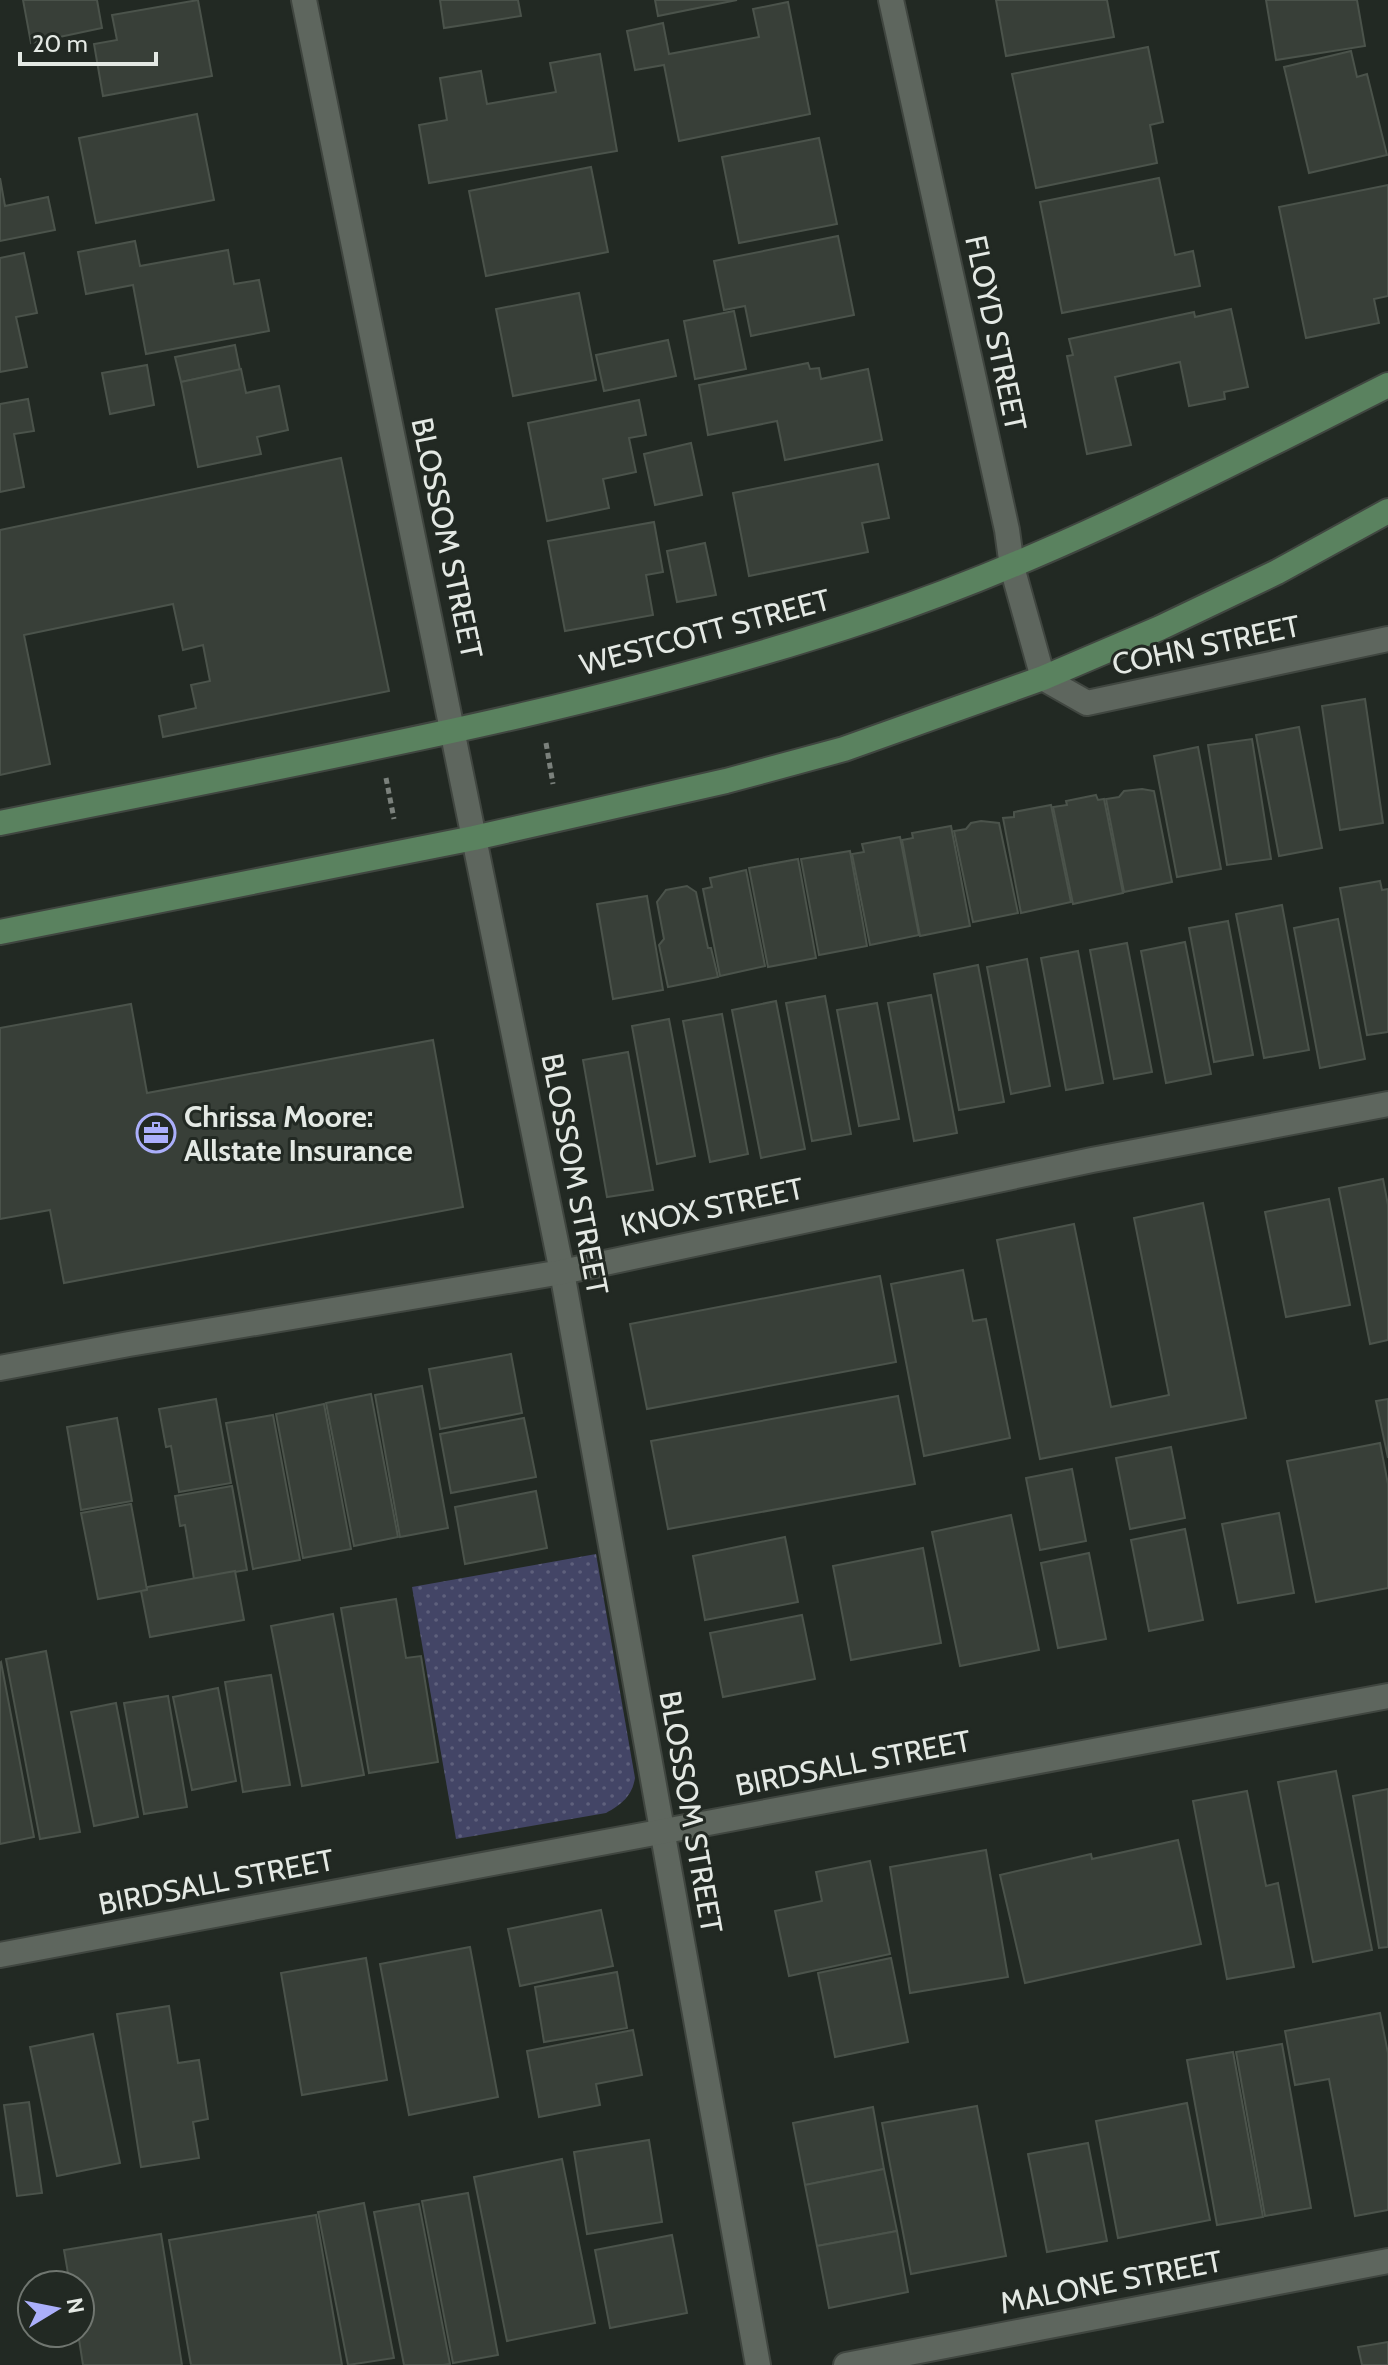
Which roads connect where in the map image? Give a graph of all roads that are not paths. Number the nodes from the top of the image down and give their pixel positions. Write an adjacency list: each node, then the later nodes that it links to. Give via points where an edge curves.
1 (304, 0): 8 (street, BLOSSOM STREET)
2 (891, 0): 5 (street, FLOYD STREET)
3 (1388, 385): 5 (main road, WESTCOTT STREET, via 1088,535)
4 (1388, 511): 7 (main road, via 1277,572)
5 (1012, 567): 7 (street, FLOYD STREET); 8 (main road, WESTCOTT STREET, via 706,671)
6 (1388, 639): 7 (street, COHN STREET, via 1087,703)
7 (1043, 678): 10 (main road, via 844,749)
8 (453, 729): 9 (main road, WESTCOTT STREET); 10 (street, BLOSSOM STREET)
9 (0, 823)
10 (474, 838): 11 (main road); 13 (street, BLOSSOM STREET)
11 (0, 932)
12 (1388, 1104): 13 (street, KNOX STREET, via 1092,1160)
13 (562, 1272): 14 (street, KNOX STREET); 16 (street, BLOSSOM STREET)
14 (0, 1368)
15 (1388, 1696): 16 (street, BIRDSALL STREET)
16 (661, 1832): 17 (street, BIRDSALL STREET); 19 (street, BLOSSOM STREET)
17 (0, 1955)
18 (1388, 2261): 20 (street, MALONE STREET)
19 (758, 2365)
20 (846, 2365)

